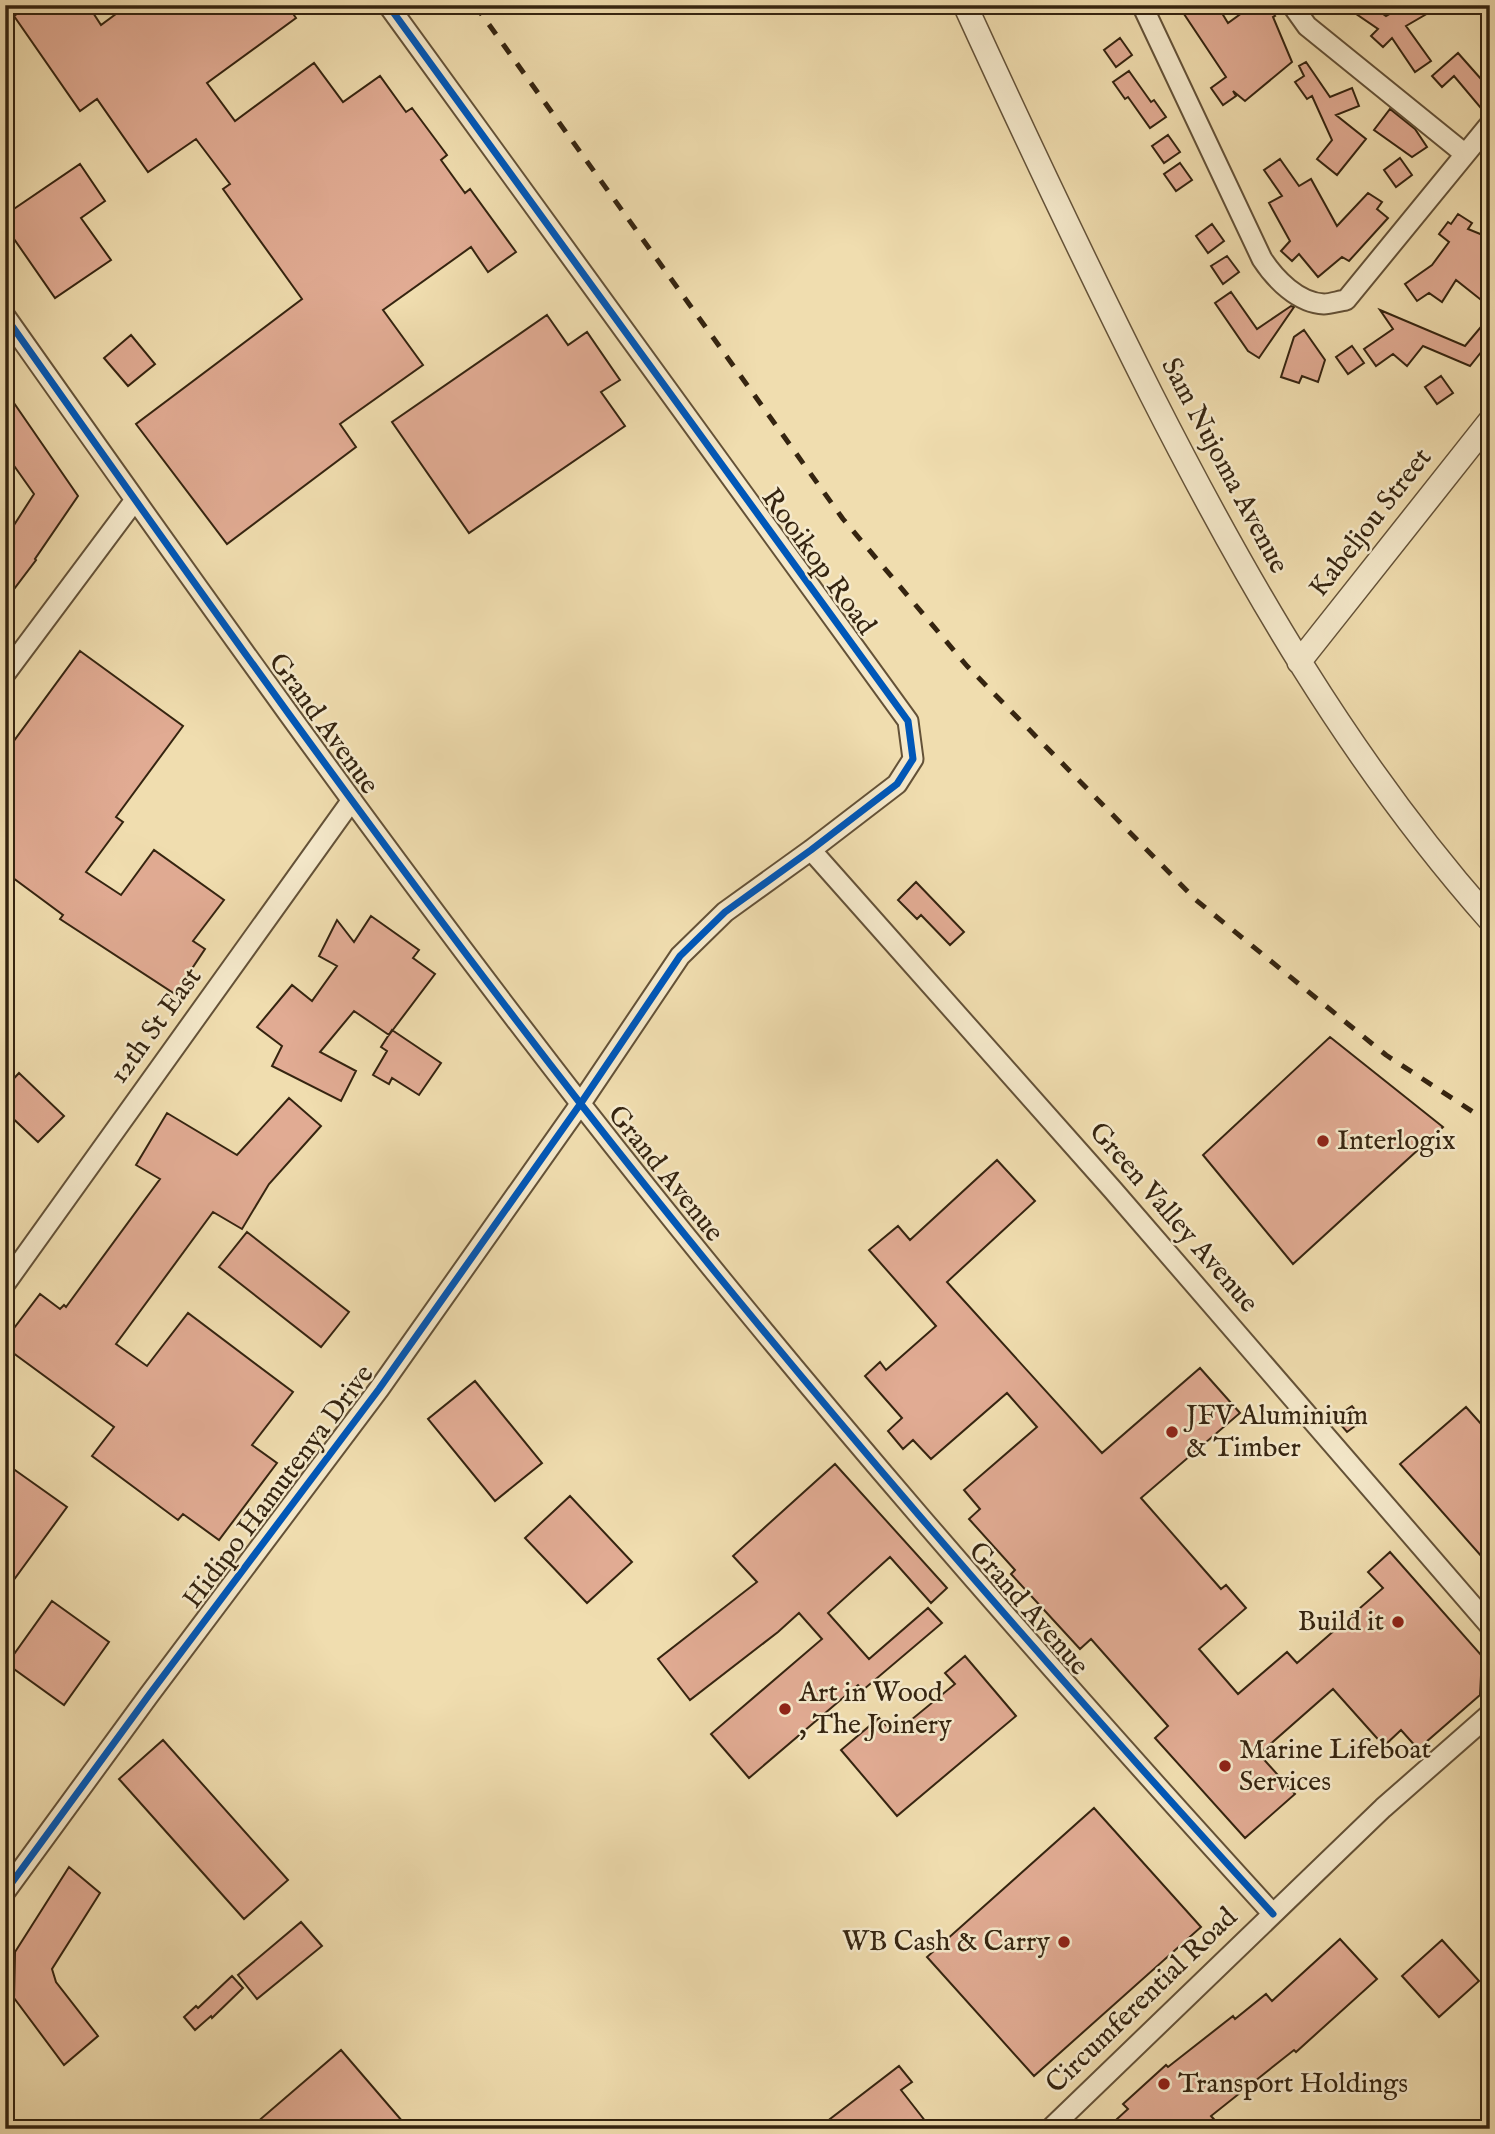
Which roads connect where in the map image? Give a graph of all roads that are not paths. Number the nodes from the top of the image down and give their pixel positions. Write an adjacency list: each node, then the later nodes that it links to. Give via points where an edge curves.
1 (388, 5): 13 (street, Rooikop Road, via 908,721 914,759 897,784)
2 (965, 5): 10 (street, Sam Nujoma Avenue, via 1078,249 1195,480)
3 (1142, 5): 6 (street, via 1262,259 1275,278 1300,296 1324,304 1346,300)
4 (1292, 5): 6 (street, via 1307,26)
5 (1490, 124): 6 (street)
6 (1465, 154)
7 (5, 316): 9 (street, Grand Avenue)
8 (1490, 421): 10 (street, Kabeljou Street)
9 (135, 500): 11 (street); 12 (street, Grand Avenue)
10 (1299, 662): 14 (street, Sam Nujoma Avenue, via 1355,750)
11 (5, 674)
12 (352, 800): 15 (street, Grand Avenue); 16 (street, 12th St East)
13 (811, 850): 15 (street, Rooikop Road, via 725,912 680,956); 17 (street, Green Valley Avenue)
14 (1490, 920)
15 (581, 1103): 19 (street, Hidipo Hamutenya Drive, via 379,1389); 20 (street, Grand Avenue, via 869,1458 1124,1752)
16 (5, 1284)
17 (1490, 1626)
18 (1490, 1714): 20 (street, Circumferential Road)
19 (5, 1892)
20 (1273, 1914): 21 (street, Circumferential Road)
21 (1049, 2129)

